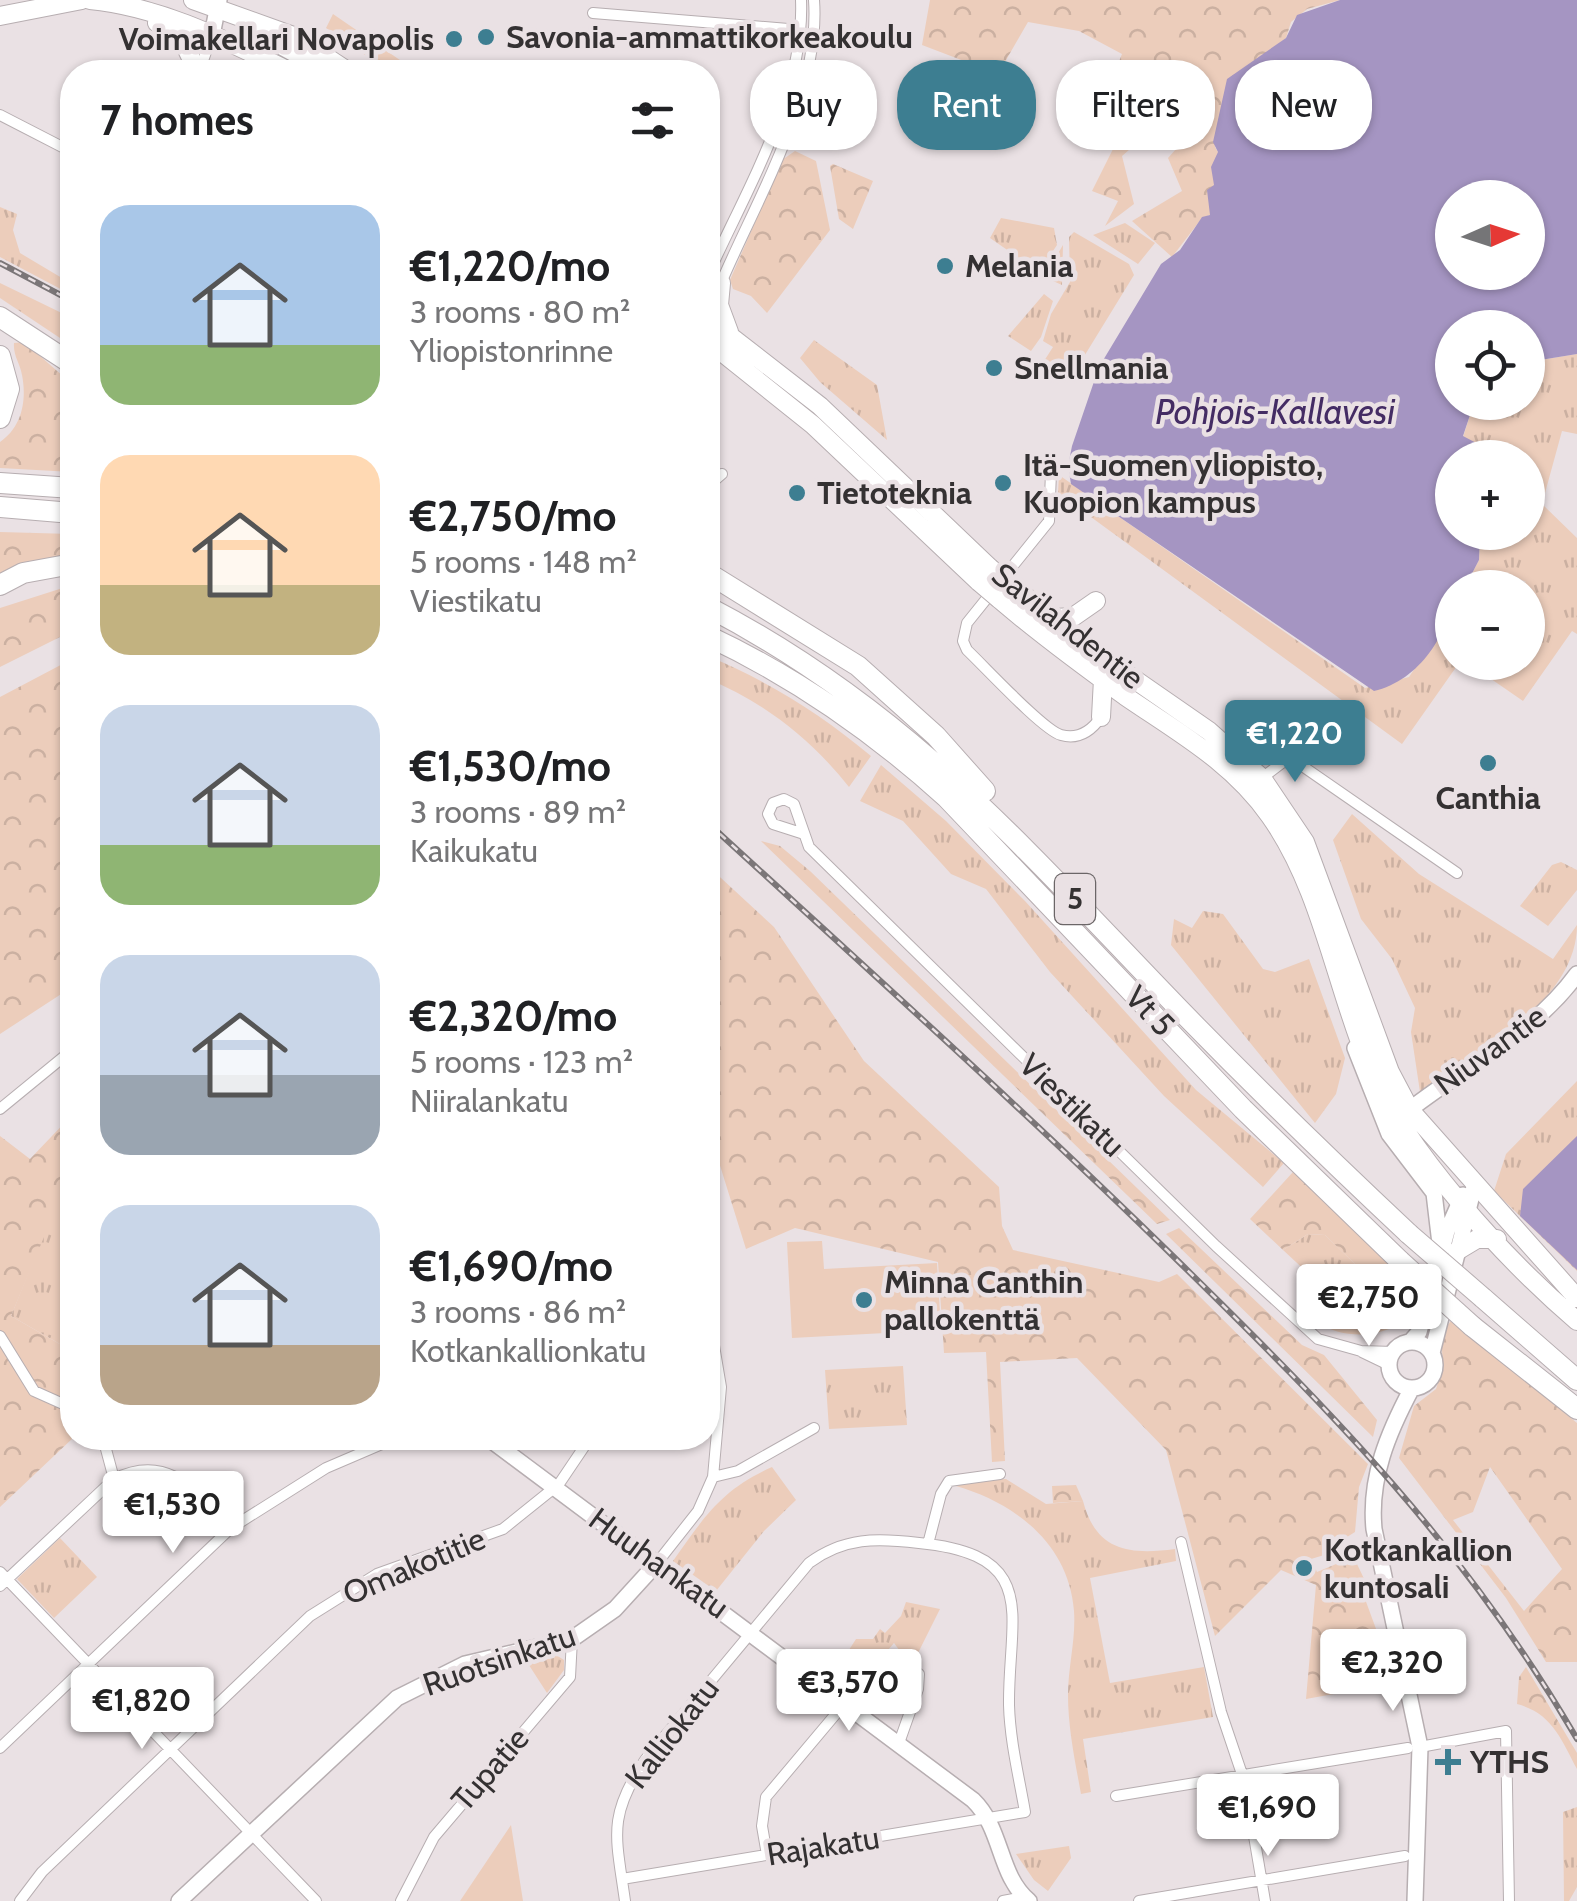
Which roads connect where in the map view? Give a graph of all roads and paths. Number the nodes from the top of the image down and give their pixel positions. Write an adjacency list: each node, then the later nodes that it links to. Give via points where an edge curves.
1 (82, 0): 9 (main road)
2 (90, 0): 6 (main road)
3 (178, 0): 7 (main road)
4 (801, 0): 10 (street)
5 (814, 0): 19 (street, via 809,70 785,135)
6 (112, 2): 7 (main road); 11 (main road, via 181,37)
7 (209, 11): 12 (street); 13 (main road); 14 (main road); 15 (main road, via 296,38)
8 (593, 13): 10 (street)
9 (0, 16)
10 (800, 30): 18 (street, via 779,110)
11 (190, 60)
12 (195, 60)
13 (274, 60)
14 (306, 60)
15 (330, 60)
16 (4, 119): 17 (street)
17 (60, 146)
18 (720, 254)
19 (720, 259)
20 (720, 307): 23 (main road)
21 (0, 317): 26 (highway)
22 (720, 328): 23 (main road, Savilahdentie)
23 (731, 337): 34 (main road, Savilahdentie, via 820,406)
24 (720, 351): 34 (main road, Savilahdentie)
25 (0, 356): 27 (highway, via 9,389)
26 (60, 356)
27 (0, 418)
28 (1051, 473): 44 (street, via 1048,521 967,623 964,641 1054,732 1077,736)
29 (0, 483): 30 (highway)
30 (60, 487)
31 (0, 507): 32 (highway)
32 (60, 512)
33 (60, 566): 36 (highway)
34 (985, 575): 37 (main road, Savilahdentie, bridge)
35 (720, 582): 47 (highway, via 870,676 972,774)
36 (0, 585)
37 (1005, 592): 39 (main road, Savilahdentie); 42 (main road, Savilahdentie)
38 (720, 613): 47 (highway, Vt 5 / 5, via 779,644 918,744)
39 (1054, 618): 41 (main road, Savilahdentie); 41 (main road, via 1073,617 1096,601)
40 (720, 643): 66 (highway, Vt 5 / 5, bridge, via 818,697 919,772 1243,1109 1472,1326)
41 (1089, 646): 45 (main road, Savilahdentie, via 1209,730)
42 (1103, 679): 43 (main road, Savilahdentie); 44 (main road)
43 (1126, 696): 44 (main road); 45 (main road, Savilahdentie)
44 (1101, 717)
45 (1256, 783): 48 (street, via 1289,761); 50 (main road, Savilahdentie, via 1296,865); 53 (main road, Savilahdentie, via 1306,842)
46 (801, 833): 62 (street, Viestikatu, via 1318,1339)
47 (1031, 853): 63 (highway, Vt 5 / 5, bridge, via 1182,1012 1410,1234)
48 (1457, 872)
49 (1577, 974): 53 (street, Niuvantie, via 1521,1032)
50 (1339, 980): 53 (main road, Savilahdentie, via 1367,1060); 56 (street, via 1376,1109 1434,1192)
51 (60, 1060): 52 (street)
52 (0, 1109)
53 (1403, 1116): 54 (main road, Savilahdentie)
54 (1468, 1198): 55 (main road); 56 (street); 57 (main road)
55 (1497, 1239): 56 (main road, via 1477,1239); 58 (main road)
56 (1449, 1252): 60 (street); 61 (street)
57 (1577, 1298)
58 (1577, 1321)
59 (0, 1336): 65 (street, via 34,1391)
60 (1410, 1341): 61 (street); 62 (street)
61 (1432, 1352): 64 (street, via 1433,1376)
62 (1391, 1358): 64 (street)
63 (1577, 1380)
64 (1404, 1385): 88 (street, via 1372,1490)
65 (60, 1403)
66 (1577, 1410)
67 (814, 1428): 74 (street)
68 (106, 1450): 75 (street)
69 (370, 1450): 77 (street, via 304,1480)
70 (505, 1450): 76 (street, Huuhankatu)
71 (582, 1450): 76 (street, Omakotitie)
72 (715, 1450): 74 (street)
73 (1000, 1474): 79 (street, via 950,1482)
74 (713, 1478): 80 (street, Ruotsinkatu, via 698,1511)
75 (114, 1479): 77 (street, via 165,1470 192,1487); 81 (street)
76 (556, 1487): 80 (street, Huuhankatu); 90 (street, Omakotitie, via 503,1529 402,1564 330,1600)
77 (231, 1528): 84 (street)
78 (1181, 1542): 91 (street, via 1224,1726)
79 (928, 1544): 82 (street, Kalliokatu, via 861,1540 826,1552); 93 (street, Kalliokatu, via 979,1556 1009,1592 1016,1629 1009,1706)
80 (657, 1563): 82 (street, Huuhankatu); 83 (street, Ruotsinkatu, via 614,1610)
81 (2, 1579): 84 (street)
82 (752, 1632): 86 (street, Huuhankatu); 98 (street, Kalliokatu, via 623,1794 615,1825)
83 (572, 1639): 95 (street, Ruotsinkatu, via 466,1664 397,1698); 104 (street, Tupatie, via 570,1677 434,1837)
84 (87, 1666): 89 (street); 90 (street)
85 (919, 1674): 87 (street)
86 (845, 1703): 87 (street, Huuhankatu); 96 (street, via 766,1798)
87 (898, 1743): 94 (street, Huuhankatu)
88 (1414, 1747): 91 (street); 109 (street); 110 (street, via 1506,1731)
89 (0, 1748)
90 (168, 1750): 95 (street); 101 (street, Omakotitie)
91 (1243, 1777): 92 (street); 99 (street)
92 (1116, 1796)
93 (1025, 1812): 94 (street, Rajakatu)
94 (990, 1818): 96 (street, Rajakatu); 100 (street, Huuhankatu)
95 (249, 1834): 102 (street, Ruotsinkatu); 103 (street)
96 (767, 1855): 98 (street, Rajakatu)
97 (1404, 1856): 99 (street)
98 (622, 1879): 105 (street, Kalliokatu)
99 (1262, 1880): 107 (street); 108 (street)
100 (1026, 1899): 106 (street)
101 (20, 1901)
102 (179, 1901)
103 (316, 1901)
104 (401, 1901)
105 (624, 1901)
106 (1002, 1901)
107 (1140, 1901)
108 (1266, 1901)
109 (1414, 1901)
110 (1509, 1901)

